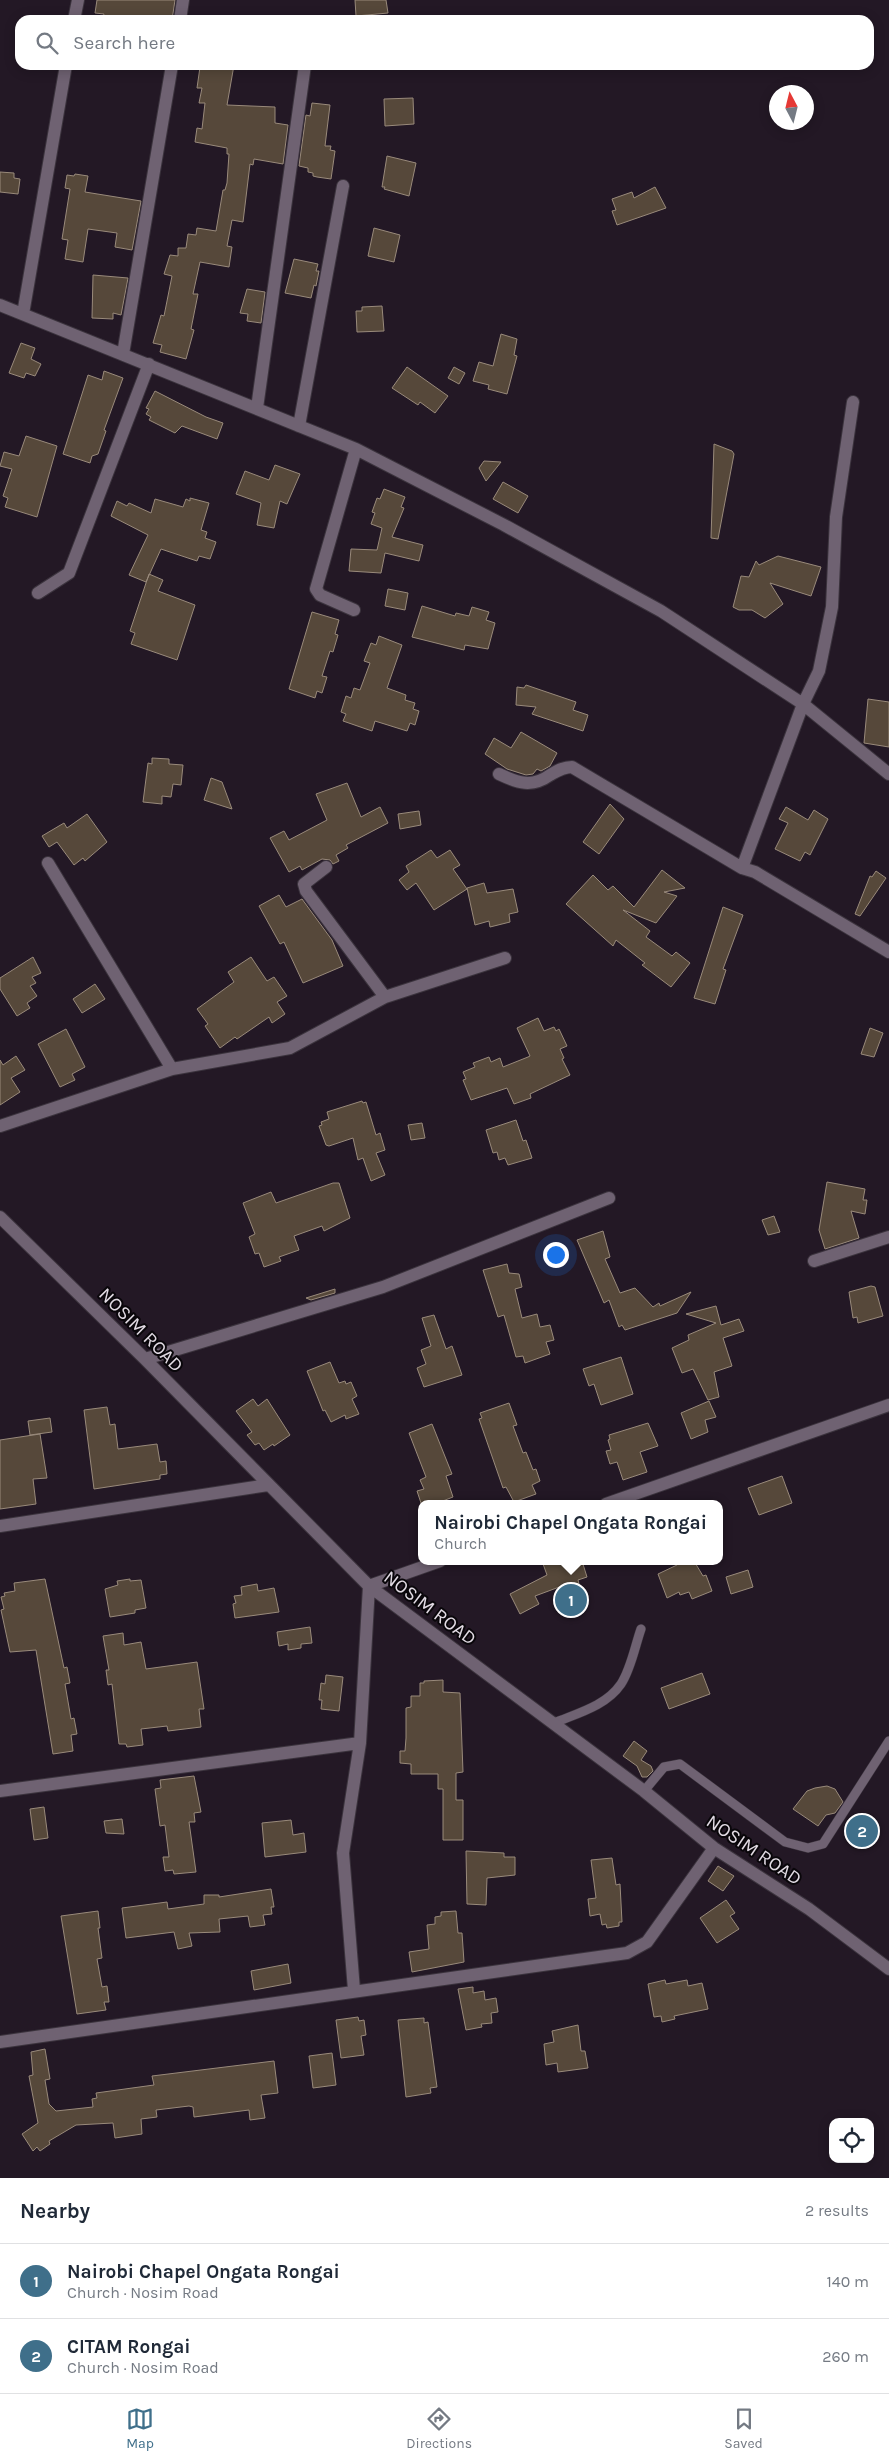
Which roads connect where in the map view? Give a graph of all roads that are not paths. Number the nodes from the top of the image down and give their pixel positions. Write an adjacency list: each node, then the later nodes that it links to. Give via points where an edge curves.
1 (78, 0): 3 (street)
2 (183, 0): 4 (street)
3 (75, 15)
4 (181, 15)
5 (65, 70): 10 (street)
6 (171, 70): 11 (street)
7 (304, 70): 14 (street)
8 (343, 186): 15 (street)
9 (0, 305): 10 (street)
10 (23, 314): 11 (street)
11 (123, 354): 12 (street)
12 (149, 364): 14 (street); 17 (street, via 69,573)
13 (852, 402): 19 (street, via 836,517 832,607 819,671)
14 (257, 408): 15 (street)
15 (300, 426): 16 (street)
16 (356, 449): 18 (street, via 316,589 320,595); 19 (street, via 661,611)
17 (38, 593)
18 (354, 610)
19 (803, 704): 21 (street); 24 (street)
20 (499, 774): 24 (street, via 525,784 572,767)
21 (889, 774)
22 (48, 863): 28 (street)
23 (326, 867): 27 (street, via 304,884 306,891)
24 (742, 868): 25 (street, via 755,872)
25 (889, 952)
26 (505, 958): 27 (street)
27 (385, 997): 28 (street, via 290,1048)
28 (172, 1069): 29 (street)
29 (0, 1126)
30 (609, 1198): 34 (street, via 383,1288)
31 (0, 1217): 34 (street, NOSIM ROAD)
32 (889, 1237): 33 (street)
33 (814, 1261)
34 (145, 1359): 36 (street, NOSIM ROAD)
35 (889, 1405): 37 (street)
36 (268, 1485): 38 (street); 40 (street, NOSIM ROAD)
37 (617, 1500)
38 (0, 1526)
39 (429, 1565): 40 (street)
40 (369, 1586): 42 (street, NOSIM ROAD); 44 (street)
41 (641, 1629): 42 (lane, via 622,1683 612,1695 598,1705)
42 (554, 1723): 46 (street, NOSIM ROAD)
43 (889, 1741): 46 (lane, via 823,1844 808,1848 785,1842 680,1764 664,1767)
44 (360, 1743): 45 (street); 49 (street, via 343,1853)
45 (0, 1791)
46 (644, 1791): 47 (street, NOSIM ROAD)
47 (714, 1848): 48 (street, NOSIM ROAD, via 810,1910); 49 (street, via 647,1942 626,1953)
48 (889, 1969)
49 (354, 1990): 50 (street)
50 (0, 2042)

